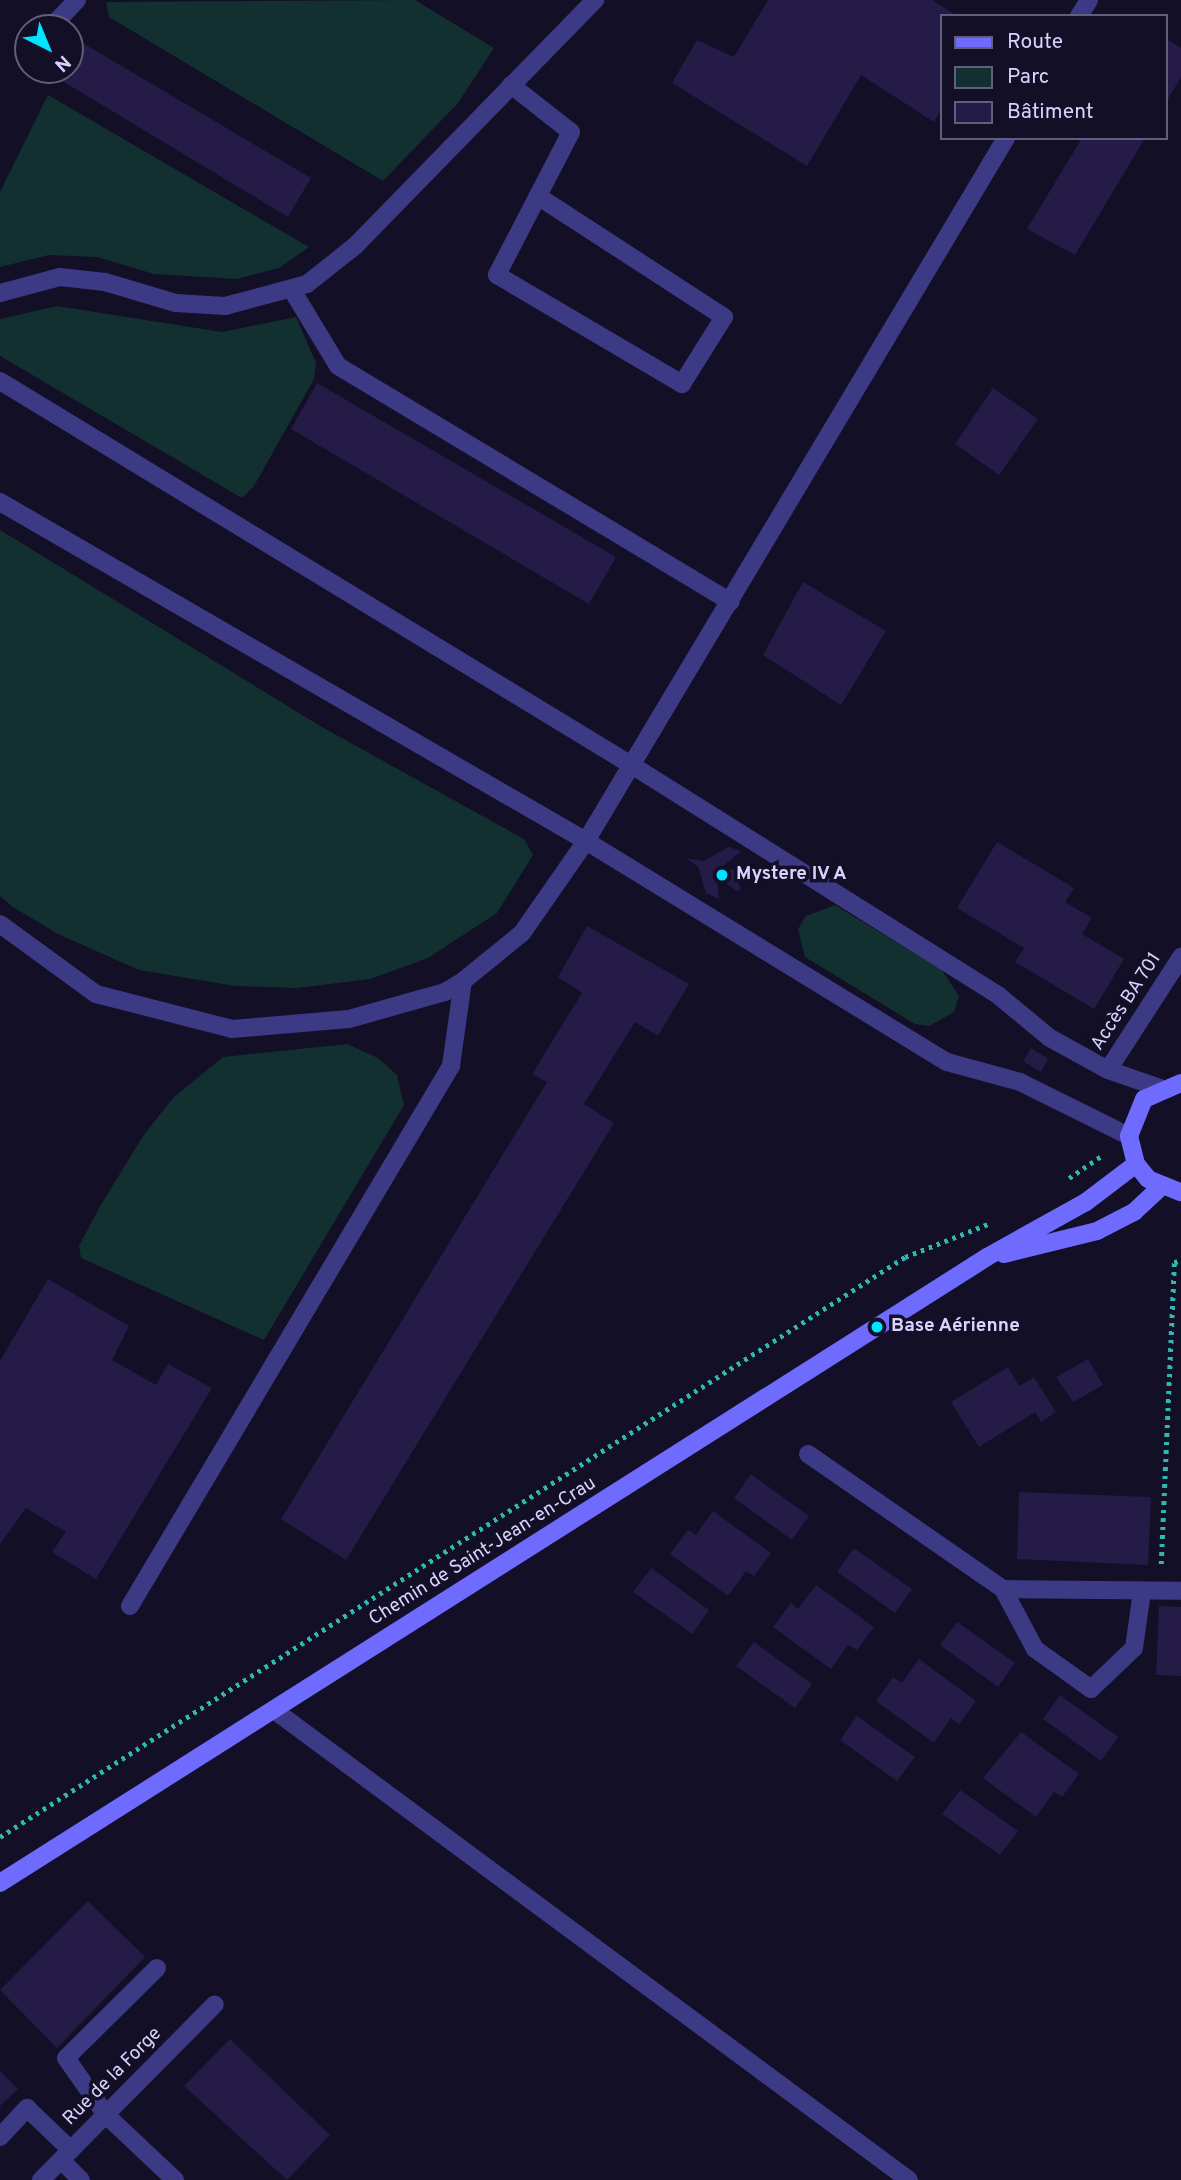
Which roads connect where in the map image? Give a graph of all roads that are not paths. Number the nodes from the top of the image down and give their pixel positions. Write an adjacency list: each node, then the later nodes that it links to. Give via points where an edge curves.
1 (77, 0): 3 (street)
2 (595, 0): 4 (street)
3 (64, 14)
4 (511, 85): 6 (street, via 571,132); 7 (street, via 355,246 307,284)
5 (1005, 140): 11 (street)
6 (538, 196): 6 (street, via 498,275 682,384 724,317)
7 (292, 290): 8 (street, via 225,306 176,303 105,282 60,276); 11 (street, via 338,366)
8 (0, 293)
9 (0, 380): 12 (street)
10 (0, 502): 13 (street)
11 (730, 602): 12 (street)
12 (633, 766): 13 (street); 17 (street, via 999,996 1050,1038)
13 (586, 841): 16 (street, via 522,933); 20 (street, via 947,1062 1020,1082)
14 (0, 924): 16 (street, via 96,994 232,1029 349,1018 444,992)
15 (1181, 957): 17 (street, Accès BA 701)
16 (463, 981): 29 (street, via 451,1066)
17 (1108, 1070): 19 (street)
18 (1181, 1083): 19 (street)
19 (1160, 1088): 20 (street, via 1144,1099)
20 (1129, 1136): 21 (street)
21 (1136, 1164): 22 (street); 24 (street, Chemin de Saint-Jean-en-Crau, via 1077,1208)
22 (1160, 1188): 23 (street); 24 (street, via 1134,1212 1097,1231 1058,1245)
23 (1181, 1192)
24 (987, 1257): 30 (street, Chemin de Saint-Jean-en-Crau)
25 (808, 1454): 26 (street)
26 (1003, 1589): 27 (street); 27 (street, via 1035,1649 1091,1689 1134,1647)
27 (1149, 1591): 28 (street)
28 (1181, 1591)
29 (130, 1606)
30 (274, 1710): 31 (street, Chemin de Saint-Jean-en-Crau); 40 (street)
31 (0, 1883)
32 (157, 1968): 34 (street, via 66,2058)
33 (215, 2004): 34 (street, Rue de la Forge)
34 (106, 2115): 36 (street, Rue de la Forge); 39 (street)
35 (0, 2137): 36 (street, via 27,2108)
36 (66, 2155): 37 (street, Rue de la Forge); 38 (street)
37 (41, 2180)
38 (81, 2180)
39 (175, 2180)
40 (909, 2180)

